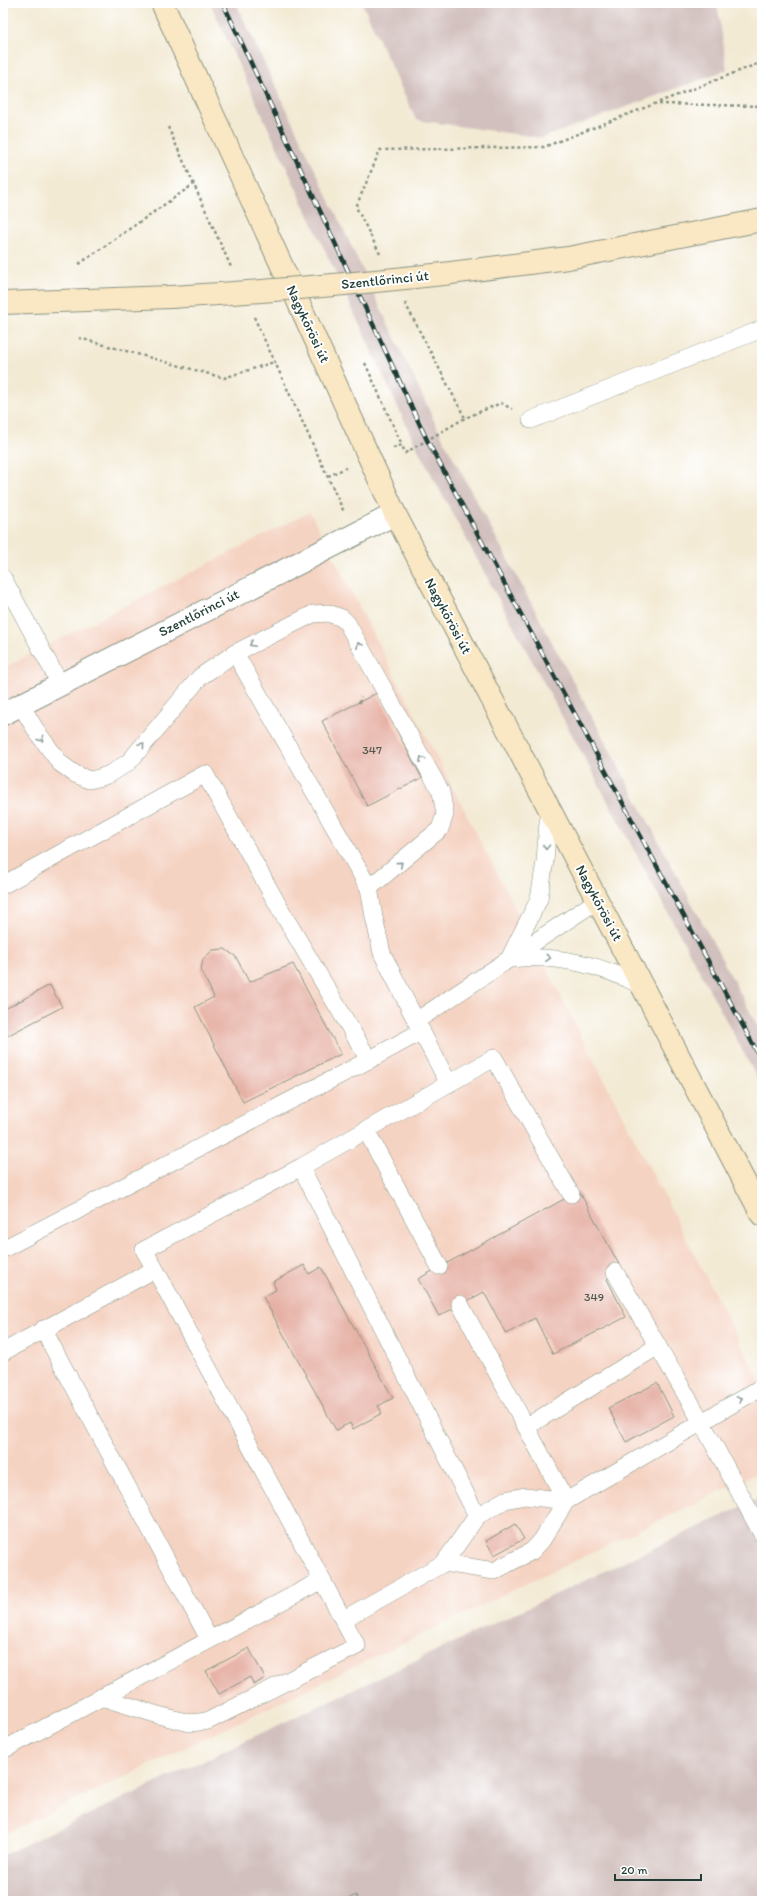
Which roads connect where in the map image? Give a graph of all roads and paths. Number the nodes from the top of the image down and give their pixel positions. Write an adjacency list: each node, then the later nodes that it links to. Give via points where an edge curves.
1 (162, 3): 21 (main road, Nagykőrösi út)
2 (757, 64): 3 (path)
3 (656, 104): 4 (path); 8 (path, via 544,148 380,150 356,207)
4 (762, 106)
5 (168, 127): 6 (path)
6 (194, 184): 9 (path); 10 (path)
7 (762, 220): 12 (main road, Szentlőrinci út, bridge, via 568,258 443,274 277,291)
8 (381, 256)
9 (79, 264)
10 (232, 268)
11 (403, 298): 18 (path)
12 (3, 303)
13 (251, 311): 16 (path)
14 (762, 329): 19 (lane)
15 (79, 338): 16 (path, via 224,378)
16 (274, 362): 22 (path)
17 (365, 363): 20 (path)
18 (465, 418): 19 (path, via 501,403); 20 (path, via 405,453)
19 (531, 420)
20 (402, 445): 21 (path)
21 (370, 458): 22 (path); 23 (main road, Nagykőrösi út)
22 (328, 476): 24 (path)
23 (395, 514): 24 (street, Szentlőrinci út); 29 (main road, Nagykőrösi út)
24 (354, 534): 27 (street, Szentlőrinci út)
25 (3, 578): 27 (lane)
26 (235, 653): 28 (lane, one-way to 26, via 36,732 60,763 89,780 99,778 129,762 200,677); 31 (lane); 31 (lane, one-way to 26, via 440,829 445,808 441,792 347,623 342,618 328,613 313,614)
27 (60, 684): 28 (street, Szentlőrinci út)
28 (12, 710)
29 (549, 809): 32 (main road, Nagykőrösi út); 33 (lane, one-way to 33, via 545,862 538,899)
30 (3, 885): 36 (lane, via 205,774)
31 (370, 888): 35 (lane, via 382,953)
32 (598, 900): 33 (lane); 34 (main road, Nagykőrösi út)
33 (509, 960): 34 (lane, one-way to 34, via 550,958 578,962 625,977); 35 (lane)
34 (642, 986): 41 (main road, Nagykőrösi út)
35 (419, 1026): 36 (lane); 37 (lane)
36 (369, 1060): 42 (lane)
37 (449, 1084): 38 (lane); 40 (lane, via 494,1058)
38 (366, 1130): 39 (lane); 43 (lane)
39 (301, 1167): 44 (lane, via 144,1250); 54 (lane)
40 (571, 1194)
41 (762, 1215)
42 (3, 1249)
43 (439, 1266)
44 (155, 1269): 47 (lane); 57 (lane)
45 (616, 1272): 48 (lane)
46 (460, 1304): 52 (lane)
47 (43, 1330): 49 (lane); 59 (lane)
48 (658, 1346): 51 (lane); 52 (lane)
49 (3, 1352)
50 (762, 1387): 51 (lane, one-way to 50)
51 (701, 1421): 53 (lane); 55 (lane)
52 (526, 1427): 53 (lane)
53 (566, 1501): 54 (lane, via 525,1496 505,1500); 56 (lane, via 542,1540 532,1551 494,1571)
54 (477, 1516): 56 (lane)
55 (762, 1534)
56 (444, 1563): 58 (lane)
57 (322, 1580): 58 (lane); 59 (lane)
58 (344, 1620): 60 (lane, via 357,1646 208,1721 190,1722 158,1715)
59 (210, 1639): 60 (lane)
60 (101, 1697): 61 (lane)
61 (3, 1750)

